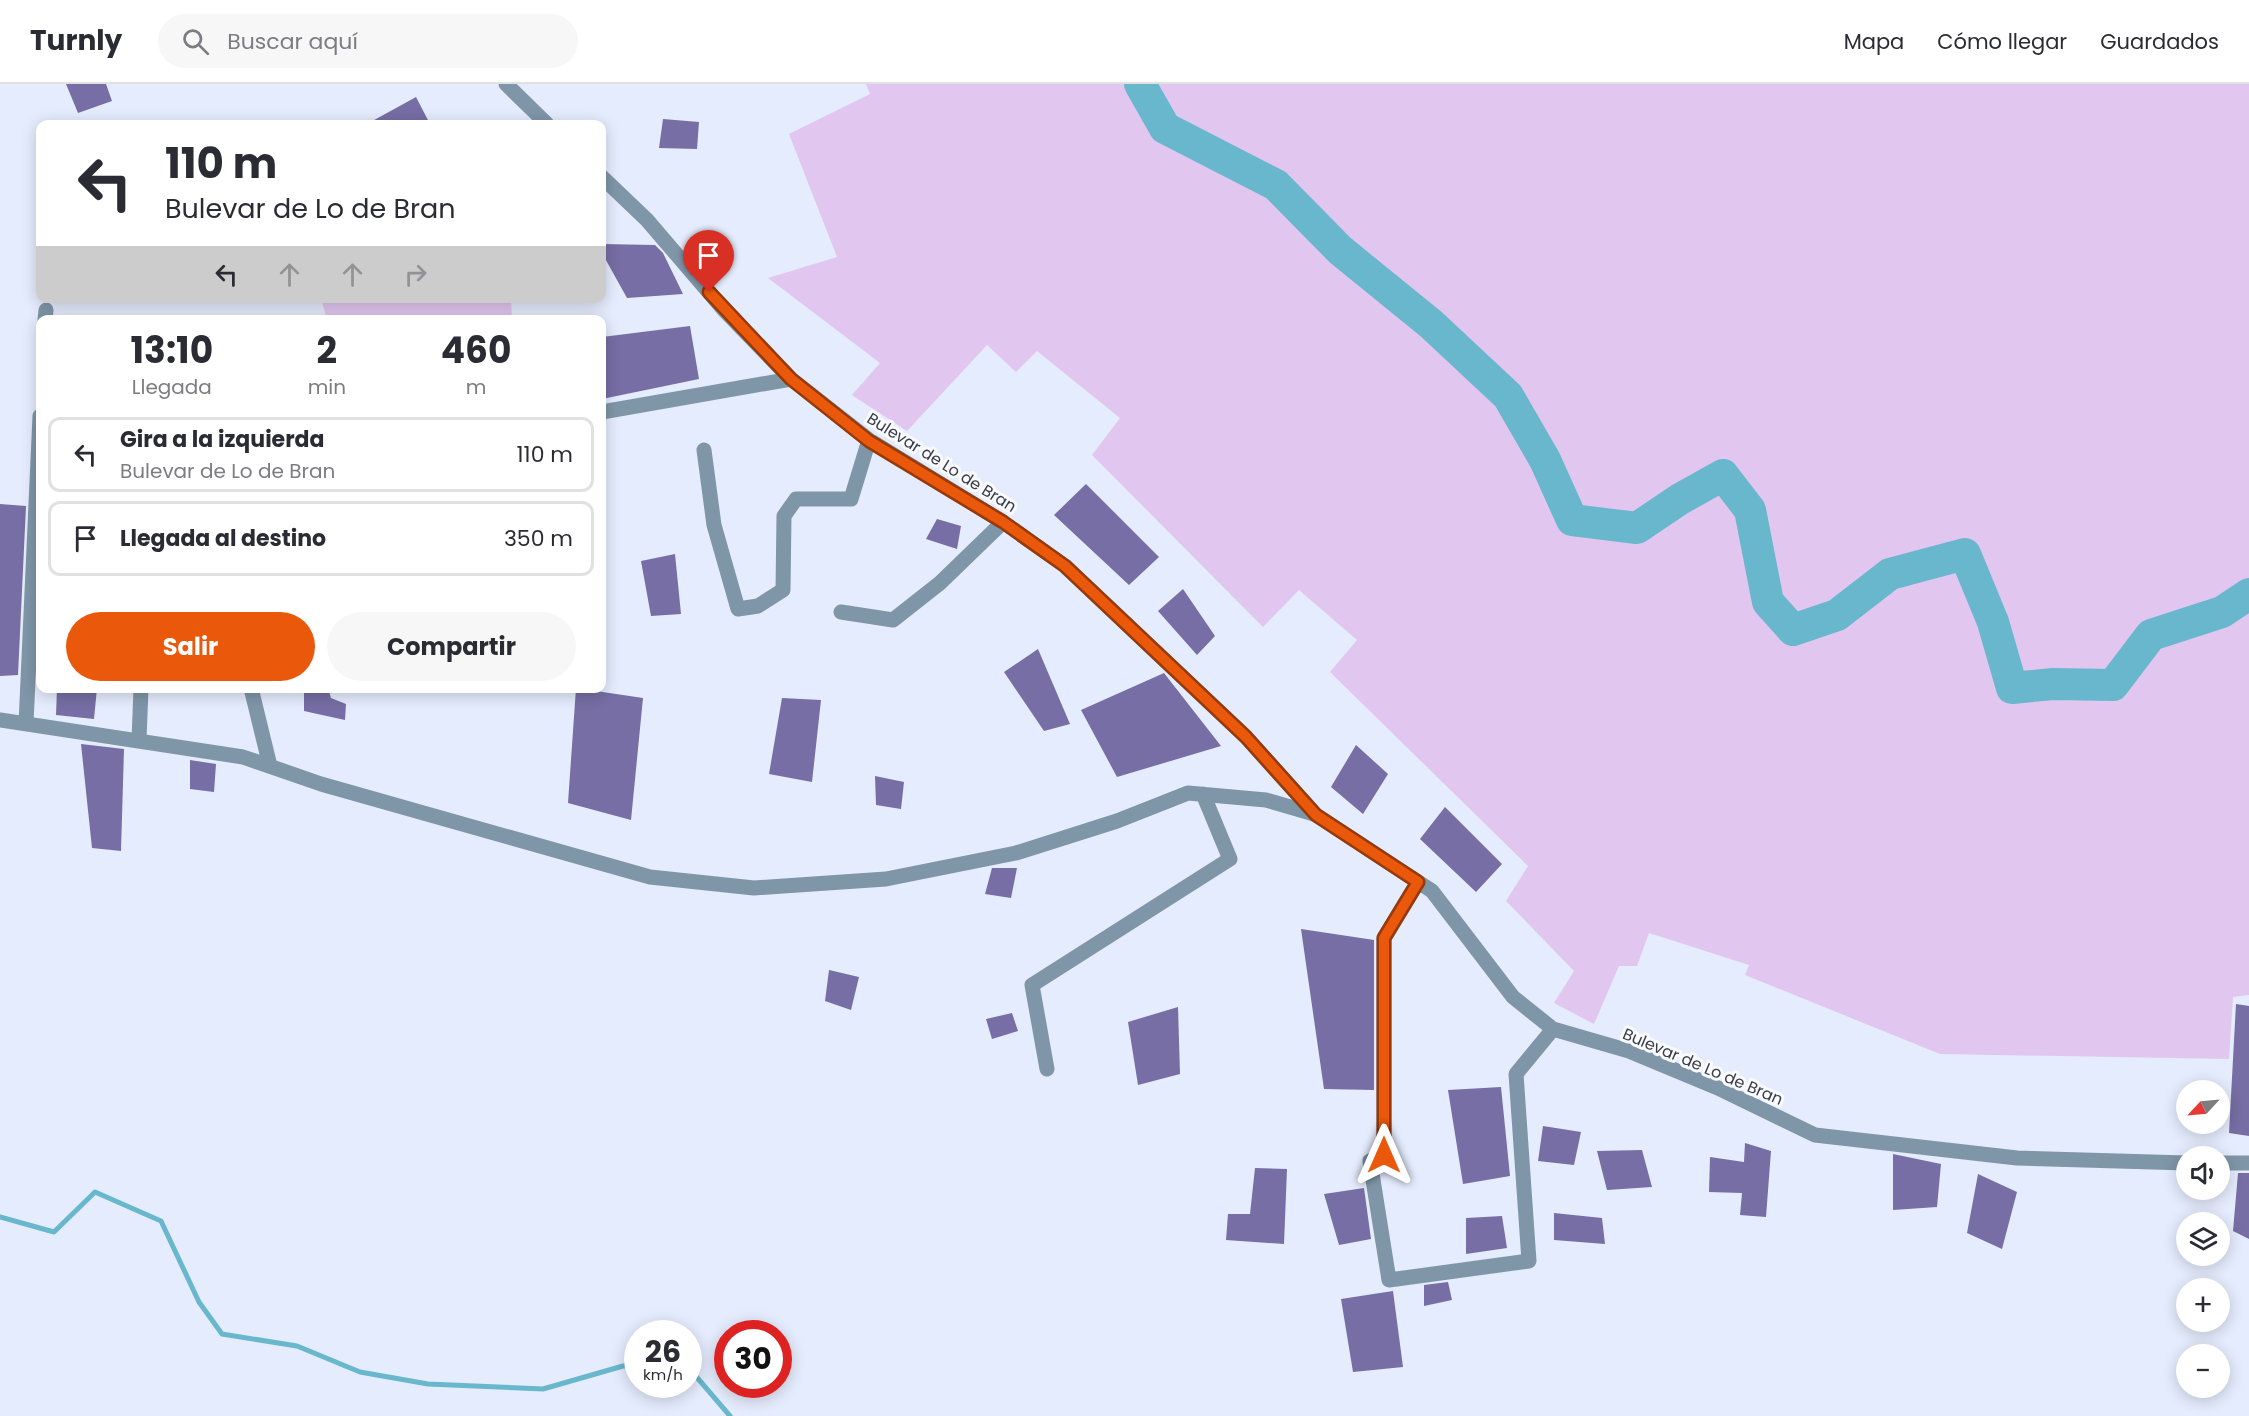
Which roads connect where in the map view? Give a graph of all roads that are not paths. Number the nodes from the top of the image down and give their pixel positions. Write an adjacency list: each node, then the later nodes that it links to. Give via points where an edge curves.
1 (506, 84): 2 (street)
2 (543, 120)
3 (606, 181): 4 (street, Bulevar de Lo de Bran, via 647,220 725,311)
4 (791, 379): 5 (street); 6 (street, Bulevar de Lo de Bran)
5 (606, 411)
6 (869, 441): 7 (street, via 851,499 795,500 784,516 783,590 758,606 738,609 714,525); 9 (street, Bulevar de Lo de Bran)
7 (704, 450)
8 (36, 504): 14 (street)
9 (1003, 522): 10 (street, via 940,583 893,620); 18 (street, Bulevar de Lo de Bran, via 1065,566 1168,662 1246,737)
10 (841, 612)
11 (141, 693): 15 (street)
12 (252, 693): 16 (street)
13 (0, 720): 14 (street)
14 (26, 724): 15 (street)
15 (139, 740): 16 (street, via 243,757)
16 (270, 766): 17 (street, via 650,877 754,888 886,879 1016,853 1117,821 1188,793)
17 (1203, 794): 18 (street, via 1266,800); 21 (street, via 1230,859 1032,985)
18 (1316, 815): 19 (street, Bulevar de Lo de Bran)
19 (1418, 882): 20 (street, Bulevar de Lo de Bran, via 1432,891 1513,997); 20 (street, via 1384,938 1384,1155 1370,1161 1389,1280 1529,1261 1516,1074)
20 (1552, 1029): 22 (street, Bulevar de Lo de Bran, via 1629,1051 1815,1135 2017,1158)
21 (1047, 1068)
22 (2176, 1162)
23 (2230, 1163): 24 (street)
24 (2249, 1163)

